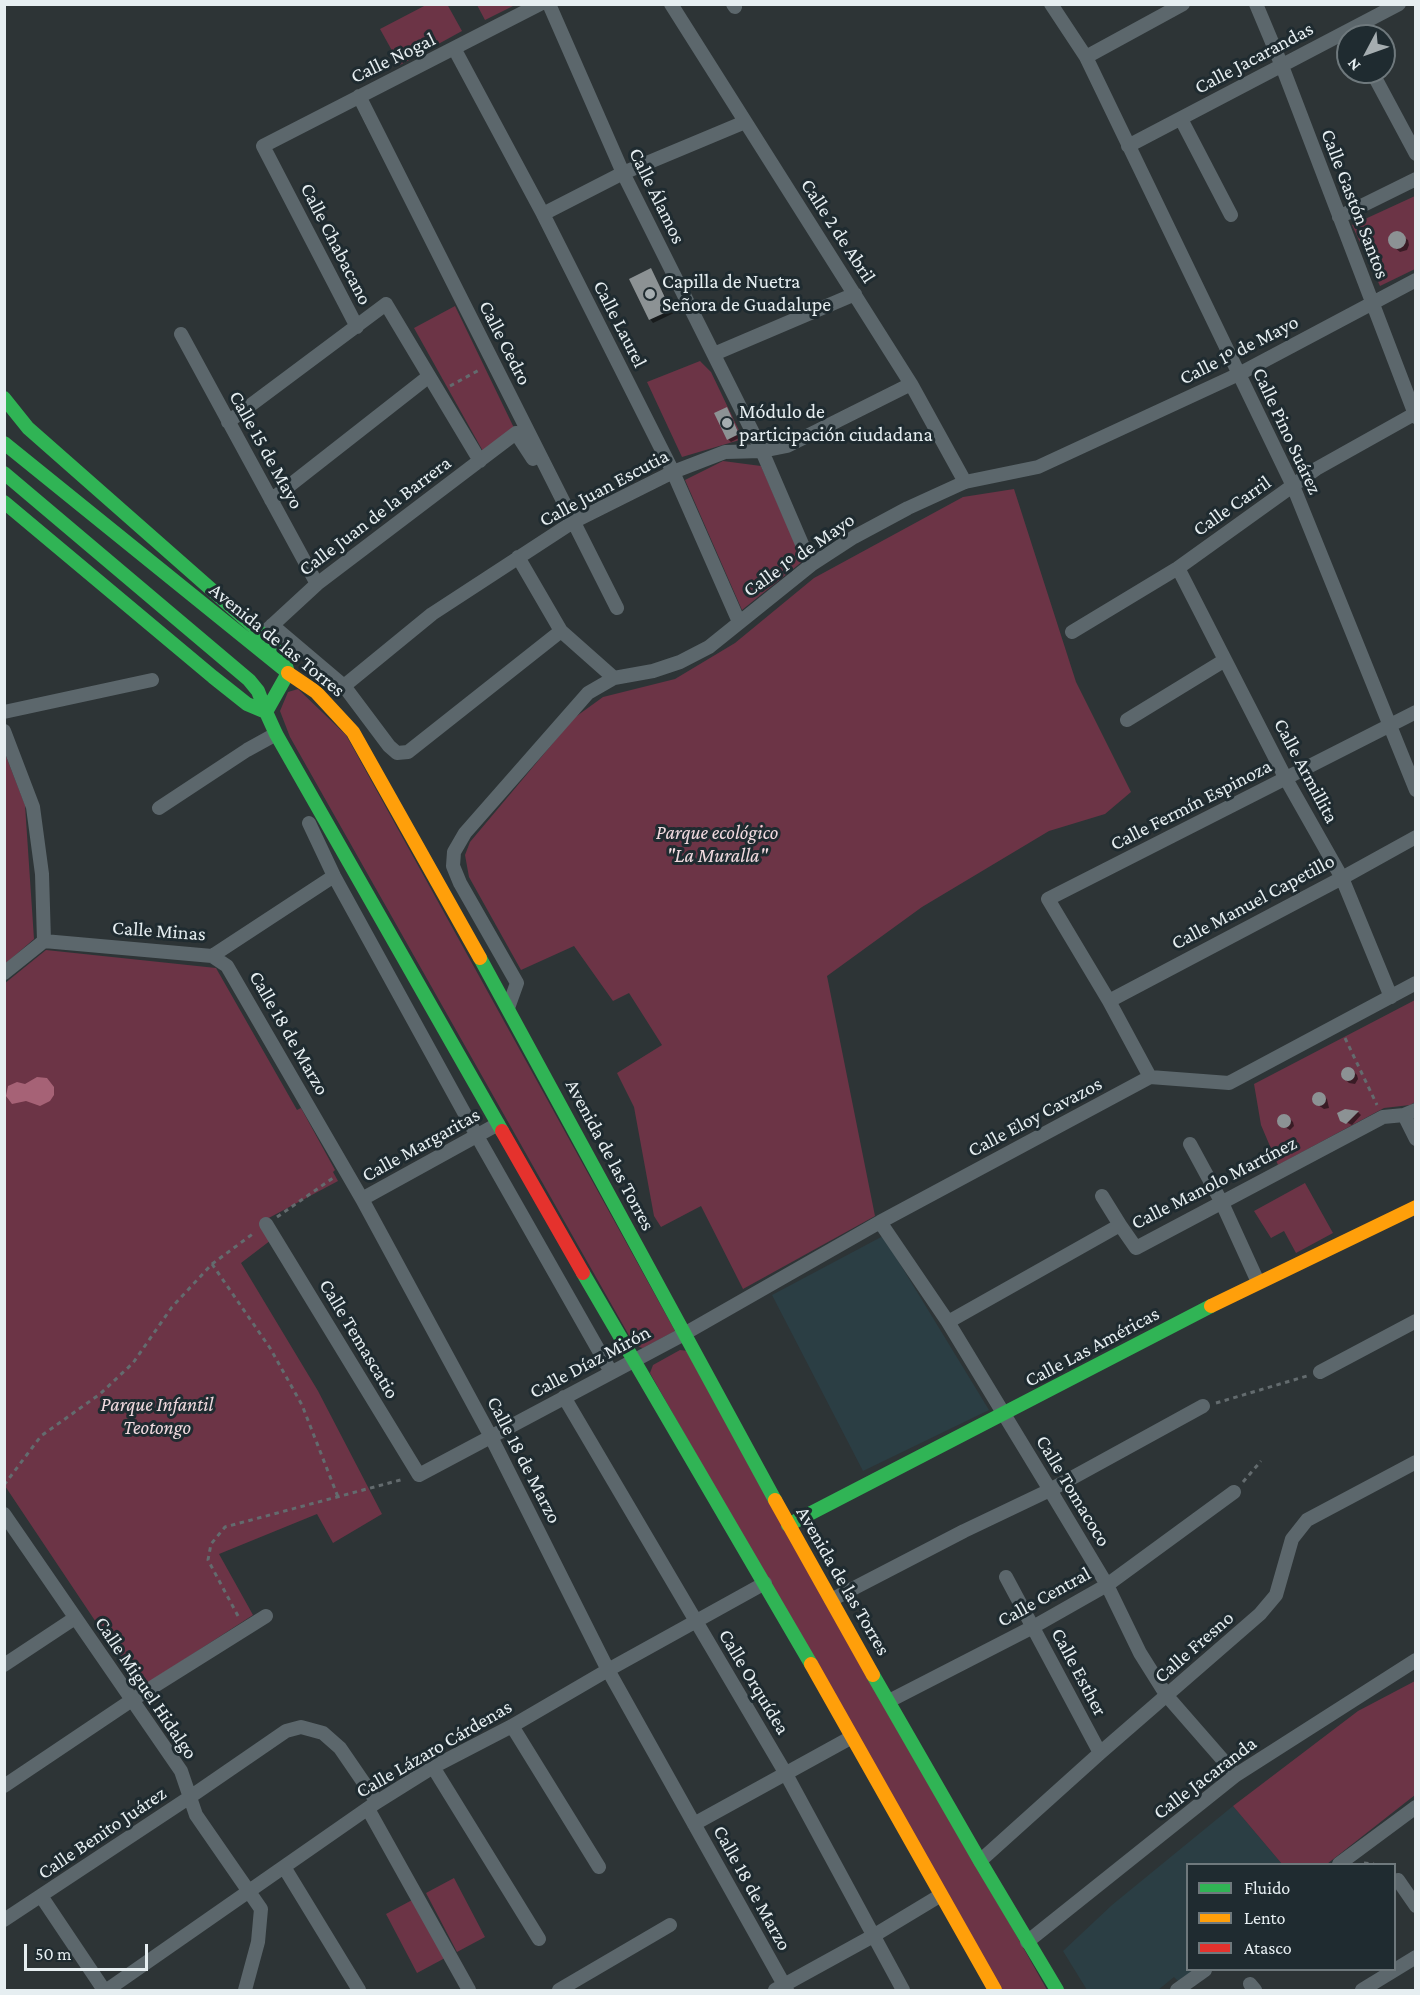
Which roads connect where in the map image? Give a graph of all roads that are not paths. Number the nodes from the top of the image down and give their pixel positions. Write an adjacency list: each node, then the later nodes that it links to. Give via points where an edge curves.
1 (540, 4): 10 (street, Calle Nogal)
2 (549, 4): 20 (street, Calle Álamos)
3 (671, 4): 16 (street, Calle 2 de Abril)
4 (1051, 4): 11 (street, Calle Pino Suárez)
5 (1183, 4): 11 (street)
6 (1256, 4): 12 (street, Calle Gastón Santos)
7 (1399, 4): 8 (street, Calle Jacarandas)
8 (1366, 24)
9 (1336, 40): 12 (street, Calle Jacarandas)
10 (454, 50): 14 (street, Calle Nogal); 22 (street, Calle Laurel)
11 (1086, 57): 18 (street, Calle Pino Suárez)
12 (1282, 66): 15 (street, Calle Jacarandas); 24 (street, Calle Gastón Santos)
13 (1378, 84): 19 (street)
14 (359, 96): 17 (street, Calle Nogal); 42 (street, Calle Cedro)
15 (1181, 119): 18 (street, Calle Jacarandas); 23 (street)
16 (745, 122): 20 (street); 26 (street, Calle 2 de Abril)
17 (263, 146): 28 (street, Calle Chabacano)
18 (1128, 146): 31 (street, Calle Pino Suárez)
19 (1416, 154)
20 (623, 173): 22 (street); 30 (street, Calle Álamos)
21 (1416, 179): 24 (street)
22 (543, 214): 40 (street, Calle Laurel)
23 (1232, 215)
24 (1339, 217): 27 (street, Calle Gastón Santos)
25 (1416, 280): 27 (street, Calle 1º de Mayo)
26 (855, 294): 30 (street); 33 (street, Calle 2 de Abril)
27 (1372, 303): 31 (street, Calle 1º de Mayo); 35 (street, Calle Gastón Santos)
28 (357, 327): 32 (street, Calle Chabacano, via 386,304); 36 (street)
29 (181, 334): 36 (street, Calle 15 de Mayo)
30 (714, 354): 38 (street, Calle Álamos)
31 (1239, 374): 43 (street, Calle 1º de Mayo, via 1038,467); 44 (street, Calle Pino Suárez)
32 (428, 377): 39 (street, Calle Chabacano); 45 (street)
33 (911, 384): 38 (street, Calle Juan Escutia, via 787,446); 43 (street, Calle 2 de Abril)
34 (4, 399): 54 (main road, via 54,452)
35 (1415, 415): 44 (street, Calle Carril, via 1316,469)
36 (228, 422): 45 (street, Calle 15 de Mayo)
37 (4, 443): 58 (main road, Avenida de las Torres)
38 (762, 451): 40 (street, Calle Juan Escutia, via 725,452); 49 (street, Calle Álamos)
39 (480, 461): 42 (street, Calle Juan de la Barrera, via 516,433); 51 (street, Calle Juan de la Barrera)
40 (673, 472): 47 (street, Calle Juan Escutia); 53 (street, Calle Laurel)
41 (4, 473): 63 (main road, via 249,680)
42 (551, 478): 47 (street, Calle Cedro)
43 (965, 482): 49 (street, Calle 1º de Mayo, via 854,537)
44 (1293, 486): 50 (street, Calle Carril); 66 (street, Calle Pino Suárez)
45 (271, 500): 51 (street, Calle 15 de Mayo)
46 (4, 502): 63 (main road, via 213,677 247,704)
47 (573, 522): 48 (street, Calle Juan Escutia); 52 (street, Calle Cedro)
48 (519, 557): 55 (street); 61 (street, Calle Juan Escutia, via 432,614)
49 (811, 565): 53 (street, Calle 1º de Mayo)
50 (1178, 568): 56 (street, Calle Carril); 57 (street, Calle Armillita)
51 (317, 584): 54 (street, Calle Juan de la Barrera)
52 (617, 608)
53 (740, 622): 59 (street, Calle 1º de Mayo, via 709,647 680,662)
54 (267, 630): 58 (main road); 61 (street)
55 (561, 631): 59 (street); 61 (street, via 408,752 397,753 388,746)
56 (1072, 632)
57 (1225, 660): 65 (street); 69 (street, Calle Armillita)
58 (288, 673): 63 (main road); 82 (main road, Avenida de las Torres, via 316,692 353,732)
59 (614, 678): 82 (street, Calle 1º de Mayo, via 588,693 465,833 454,852 453,866 459,883 517,983)
60 (152, 680): 62 (street)
61 (344, 686)
62 (4, 712)
63 (266, 712): 68 (main road)
64 (1416, 712): 66 (street, Calle Fermín Espinoza)
65 (1127, 720)
66 (1390, 725): 69 (street, Calle Fermín Espinoza); 70 (street, Calle Pino Suárez)
67 (4, 731): 76 (street, via 33,807 42,874)
68 (276, 734): 71 (street); 85 (main road)
69 (1286, 778): 75 (street, Calle Armillita); 81 (street, Calle Fermín Espinoza, via 1048,899)
70 (1416, 790)
71 (159, 807)
72 (309, 823): 74 (street)
73 (1416, 837): 75 (street, Calle Manuel Capetillo)
74 (334, 876): 77 (street, Calle Minas); 86 (street)
75 (1342, 878): 80 (street, Calle Armillita); 81 (street, Calle Manuel Capetillo)
76 (44, 941): 77 (street, Calle Minas); 78 (street)
77 (212, 956): 90 (street, Calle 18 de Marzo, via 227,966)
78 (4, 973)
79 (1416, 983): 80 (street)
80 (1391, 997): 83 (street, via 1229,1083)
81 (1108, 1001): 83 (street)
82 (508, 1008): 99 (main road, Avenida de las Torres)
83 (1150, 1077): 93 (street, Calle Eloy Cavazos)
84 (1410, 1113): 87 (street); 91 (street, Calle Manolo Martínez, via 1383,1118)
85 (498, 1124): 86 (street, Calle Margaritas); 100 (main road)
86 (477, 1136): 90 (street, Calle Margaritas); 101 (street)
87 (1416, 1139)
88 (1191, 1144): 91 (street)
89 (1102, 1196): 95 (street)
90 (362, 1199): 106 (street, Calle 18 de Marzo)
91 (1222, 1203): 95 (street, Calle Manolo Martínez, via 1136,1248); 96 (street)
92 (1416, 1207): 96 (main road, Calle Las Américas)
93 (880, 1222): 97 (street, Calle Tomacoco); 99 (street, Calle Eloy Cavazos)
94 (266, 1224): 108 (street, Calle Temascatio)
95 (1120, 1225): 97 (street, Calle Manolo Martínez)
96 (1258, 1282): 105 (main road, Calle Las Américas)
97 (948, 1322): 105 (street, Calle Tomacoco)
98 (1416, 1322): 102 (street)
99 (684, 1334): 100 (street, Calle Díaz Mirón); 112 (main road, Avenida de las Torres)
100 (633, 1361): 101 (street, Calle Díaz Mirón); 115 (main road)
101 (611, 1372): 103 (street, Calle Díaz Mirón)
102 (1320, 1372)
103 (564, 1396): 106 (street, Calle Díaz Mirón); 120 (street, Calle Orquídea)
104 (1203, 1406): 109 (street)
105 (1004, 1415): 109 (street, Calle Tomacoco); 112 (main road, Calle Las Américas)
106 (491, 1437): 108 (street, Calle Díaz Mirón); 124 (street, Calle 18 de Marzo)
107 (1416, 1462): 125 (street, Calle Fresno, via 1307,1520 1292,1539 1276,1595 1260,1614)
108 (419, 1475)
109 (1050, 1490): 116 (street, Calle Tomacoco); 117 (street)
110 (1234, 1492): 116 (street, Calle Central)
111 (4, 1514): 113 (street, Calle Miguel Hidalgo)
112 (788, 1525): 117 (main road, Avenida de las Torres)
113 (10, 1530): 119 (street, Calle Miguel Hidalgo)
114 (1006, 1577): 121 (street, Calle Esther)
115 (765, 1583): 120 (street, Calle Lázaro Cárdenas); 129 (main road)
116 (1107, 1585): 121 (street, Calle Central); 125 (street, Calle Tomacoco, via 1140,1653)
117 (831, 1600): 127 (main road, Avenida de las Torres)
118 (266, 1616): 126 (street)
119 (75, 1618): 123 (street); 126 (street, Calle Miguel Hidalgo)
120 (696, 1622): 124 (street, Calle Lázaro Cárdenas); 132 (street, Calle Orquídea)
121 (1033, 1626): 127 (street, Calle Central); 130 (street, Calle Esther)
122 (1416, 1660): 133 (street, Calle Jacaranda)
123 (4, 1665)
124 (608, 1670): 128 (street, Calle Lázaro Cárdenas); 138 (street, Calle 18 de Marzo)
125 (1167, 1696): 130 (street, Calle Fresno); 133 (street, Calle Tomacoco)
126 (132, 1700): 134 (street); 135 (street, Calle Miguel Hidalgo, via 181,1771)
127 (889, 1701): 139 (main road, Avenida de las Torres)
128 (512, 1726): 131 (street, Calle Lázaro Cárdenas); 142 (street)
129 (852, 1737): 132 (street); 145 (main road)
130 (1100, 1753): 139 (street, Calle Fresno)
131 (433, 1767): 136 (street, Calle Lázaro Cárdenas); 151 (street)
132 (786, 1774): 138 (street); 150 (street, Calle Orquídea)
133 (1236, 1775): 152 (street, Calle Jacaranda)
134 (4, 1785)
135 (190, 1797): 136 (street, Calle Benito Juárez, via 286,1731 301,1727 323,1733 340,1748); 144 (street, Calle Miguel Hidalgo, via 196,1815); 146 (street, Calle Benito Juárez)
136 (373, 1806): 141 (street, Calle Lázaro Cárdenas); 157 (street, Calle Benito Juárez, via 404,1874)
137 (1416, 1807): 140 (street)
138 (694, 1824): 158 (street, Calle 18 de Marzo)
139 (980, 1861): 152 (main road, Avenida de las Torres)
140 (1340, 1863)
141 (284, 1867): 144 (street, Calle Lázaro Cárdenas); 161 (street)
142 (599, 1867)
143 (1398, 1880): 147 (street)
144 (248, 1891): 159 (street, Calle Lázaro Cárdenas); 160 (street, Calle Miguel Hidalgo, via 261,1909 258,1942)
145 (941, 1895): 150 (street); 164 (main road)
146 (41, 1896): 148 (street, Calle Benito Juárez); 159 (street)
147 (1416, 1906)
148 (4, 1920)
149 (670, 1925): 162 (street)
150 (873, 1936): 158 (street); 163 (street, Calle Orquídea)
151 (538, 1939)
152 (1027, 1942): 165 (main road, Avenida de las Torres)
153 (1416, 1957): 154 (street)
154 (1396, 1969)
155 (1203, 1971): 166 (street)
156 (1393, 1971): 167 (street)
157 (468, 1988)
158 (782, 1989)
159 (106, 1990)
160 (244, 1990)
161 (359, 1990)
162 (559, 1990)
163 (903, 1990)
164 (996, 1990)
165 (1057, 1990)
166 (1177, 1990)
167 (1362, 1990)

